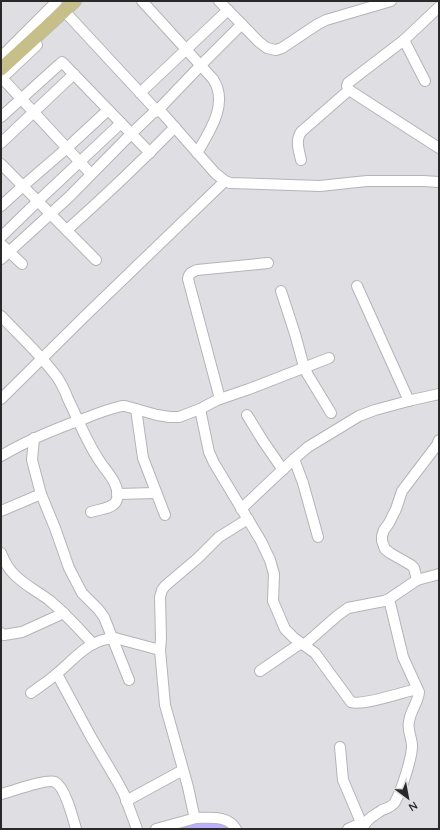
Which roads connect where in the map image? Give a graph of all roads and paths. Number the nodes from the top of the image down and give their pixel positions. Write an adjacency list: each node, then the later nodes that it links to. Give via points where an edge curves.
1 (56, 1): 13 (street)
2 (75, 1): 16 (main road)
3 (83, 1): 9 (street)
4 (142, 1): 12 (street)
5 (219, 1): 8 (street)
6 (391, 1): 10 (street, via 326,20 276,50 267,48 259,42)
7 (439, 7): 11 (street)
8 (228, 10): 10 (street); 12 (street)
9 (68, 15): 16 (street); 19 (street)
10 (242, 24): 14 (street)
11 (404, 40): 17 (street); 18 (street, via 348,83)
12 (187, 49): 14 (street); 19 (street)
13 (1, 57)
14 (201, 65): 22 (street); 32 (street, via 218,85 219,94 218,110 212,127)
15 (74, 74): 20 (street, via 62,62); 21 (street); 23 (street)
16 (1, 75): 20 (street)
17 (425, 81)
18 (349, 90): 30 (street); 33 (street, via 300,132 297,141)
19 (140, 93): 22 (street)
20 (21, 99): 23 (street); 24 (street)
21 (108, 110): 25 (street); 29 (street)
22 (157, 111): 26 (street); 27 (street)
23 (33, 112): 28 (street); 29 (street)
24 (1, 118)
25 (121, 123): 27 (street); 34 (street)
26 (175, 127): 31 (street); 32 (street)
27 (131, 134): 31 (street); 36 (street)
28 (1, 143)
29 (66, 148): 34 (street); 39 (street)
30 (439, 148)
31 (150, 153): 43 (street)
32 (198, 153): 37 (street)
33 (301, 160)
34 (79, 162): 36 (street); 40 (street)
35 (1, 164): 39 (street)
36 (91, 174): 42 (street)
37 (225, 181): 38 (street, via 320,186 367,182); 55 (street)
38 (439, 182)
39 (23, 186): 40 (street); 41 (street)
40 (38, 201): 42 (street); 44 (street)
41 (1, 206)
42 (51, 214): 43 (street); 46 (street)
43 (67, 230): 48 (street)
44 (1, 237)
45 (1, 244): 46 (street)
46 (10, 251): 47 (street); 50 (street)
47 (1, 259)
48 (96, 260)
49 (268, 263): 59 (street, via 197,270 189,274 188,279)
50 (22, 264)
51 (357, 286): 60 (street)
52 (281, 291): 56 (street)
53 (1, 316): 55 (street)
54 (329, 358): 56 (street)
55 (42, 359): 58 (street); 65 (street, via 57,377)
56 (304, 367): 59 (street); 63 (street)
57 (439, 394): 60 (street)
58 (1, 399)
59 (220, 399): 62 (street)
60 (408, 401): 69 (street, via 359,416 308,447)
61 (136, 409): 62 (street, via 157,415 179,417); 65 (street, via 122,406); 71 (street, via 143,458)
62 (200, 409): 74 (street, via 209,452)
63 (331, 413)
64 (247, 415): 70 (street)
65 (79, 420): 66 (street); 73 (street, via 90,445 112,479)
66 (34, 438): 68 (street); 72 (street, via 32,460)
67 (439, 440): 82 (street, via 402,491 382,536 385,549 411,565)
68 (1, 456)
69 (294, 459): 70 (street); 79 (street)
70 (282, 470): 74 (street)
71 (156, 492): 73 (street); 77 (street)
72 (41, 494): 75 (street); 86 (street, via 69,568 82,593 104,617)
73 (117, 494): 76 (street, via 115,504)
74 (241, 509): 78 (street)
75 (1, 511)
76 (91, 512)
77 (165, 515)
78 (248, 520): 88 (street, via 272,565 273,601 278,615 285,629); 89 (street, via 219,537 162,590)
79 (318, 537)
80 (1, 553): 84 (street, via 19,580)
81 (439, 574): 82 (street)
82 (417, 580): 83 (street)
83 (389, 599): 88 (street, via 343,610); 93 (street, via 403,657)
84 (64, 613): 85 (street, via 22,632 4,635); 87 (street)
85 (1, 633)
86 (112, 638): 87 (street); 89 (street); 92 (street)
87 (93, 644): 91 (street)
88 (302, 644): 90 (street); 93 (street, via 315,653 351,702 364,703)
89 (160, 650): 96 (street, via 165,705)
90 (260, 671)
91 (57, 674): 94 (street); 98 (street)
92 (130, 680)
93 (417, 689): 100 (street, via 418,697 408,727 412,744 411,753 397,799 391,807 369,819)
94 (31, 693)
95 (340, 747): 100 (street, via 343,780)
96 (183, 770): 98 (street); 99 (street)
97 (1, 794): 101 (street, via 39,783 55,782 64,794)
98 (126, 801): 102 (street)
99 (196, 818): 103 (street); 104 (street, via 220,818 232,823)
100 (363, 826): 105 (street)
101 (76, 829)
102 (137, 829)
103 (156, 829)
104 (236, 829)
105 (348, 829)

